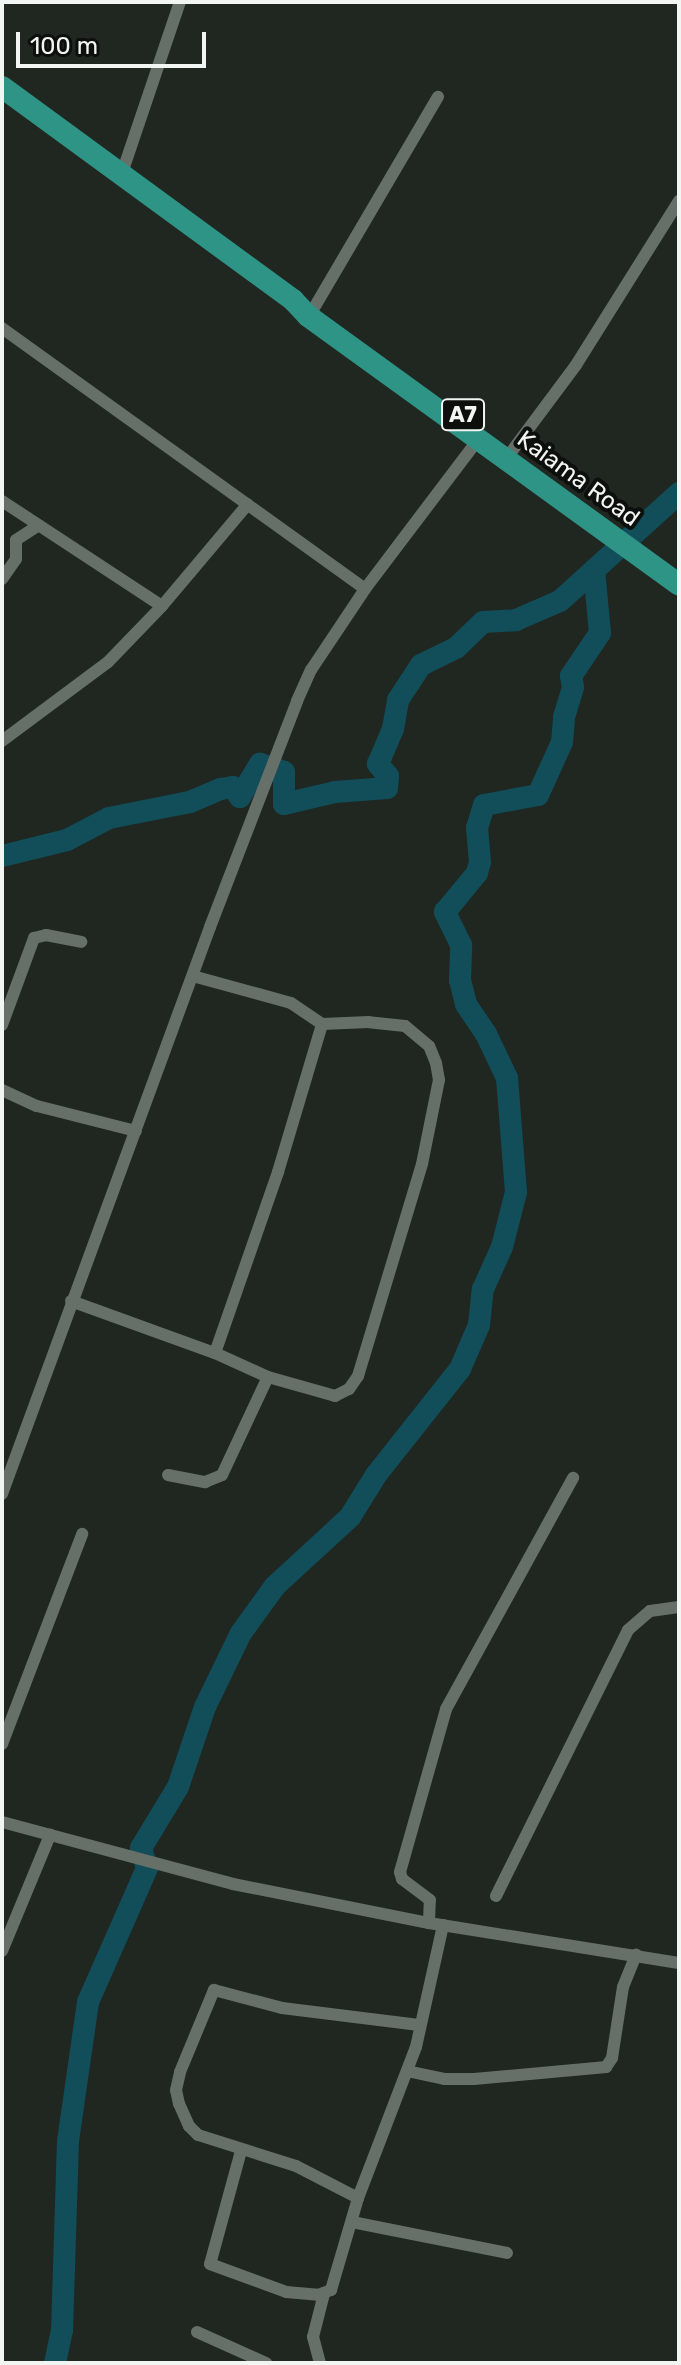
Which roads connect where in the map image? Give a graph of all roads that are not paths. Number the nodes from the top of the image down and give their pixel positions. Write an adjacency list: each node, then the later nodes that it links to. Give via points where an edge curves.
1 (180, 2): 4 (street)
2 (2, 87): 4 (highway, Kaiama Road / A7)
3 (438, 97): 6 (street)
4 (122, 173): 6 (highway, Kaiama Road / A7)
5 (679, 201): 9 (street, via 576,365)
6 (304, 304): 8 (highway, Kaiama Road / A7, via 308,316); 9 (highway, Kaiama Road / A7)
7 (2, 328): 11 (street)
8 (479, 438): 13 (highway, Kaiama Road / A7); 17 (street)
9 (512, 451): 13 (highway, Kaiama Road / A7)
10 (2, 501): 12 (street)
11 (248, 504): 17 (street); 18 (street)
12 (39, 525): 15 (street, via 16,540 16,559); 18 (street)
13 (632, 545): 14 (highway, Kaiama Road / A7); 16 (highway, Kaiama Road / A7)
14 (679, 573)
15 (2, 579)
16 (679, 585)
17 (365, 589): 21 (street, via 311,670)
18 (162, 606): 19 (street, via 108,662)
19 (2, 741)
20 (81, 942): 23 (street, via 46,935 34,938)
21 (193, 976): 22 (street, via 291,1003); 25 (street)
22 (322, 1024): 27 (street); 28 (street, via 405,1026 429,1046 439,1080 422,1164 358,1376 335,1396)
23 (2, 1025)
24 (2, 1090): 25 (street, via 37,1106)
25 (136, 1131): 26 (street)
26 (71, 1301): 27 (street); 31 (street)
27 (215, 1353): 28 (street)
28 (268, 1377): 29 (street, via 222,1475 205,1482)
29 (168, 1475)
30 (573, 1478): 38 (street, via 446,1709 400,1872 430,1900)
31 (2, 1494)
32 (82, 1534): 34 (street)
33 (679, 1607): 37 (street, via 650,1611 628,1630)
34 (2, 1744)
35 (2, 1822): 36 (street)
36 (50, 1835): 38 (street, via 233,1884); 40 (street)
37 (496, 1896)
38 (429, 1923): 39 (street)
39 (443, 1925): 41 (street); 43 (street)
40 (2, 1951)
41 (636, 1954): 42 (street); 44 (street, via 623,1987 606,2067 474,2079)
42 (679, 1962)
43 (419, 2025): 44 (street); 45 (street, via 282,2008 214,1990 176,2090 184,2116 198,2135)
44 (407, 2071): 46 (street)
45 (241, 2151): 46 (street, via 296,2166); 49 (street, via 210,2264 286,2292)
46 (358, 2198): 47 (street)
47 (352, 2222): 48 (street); 49 (street, via 331,2290)
48 (507, 2253)
49 (324, 2294): 52 (street, via 313,2337)
50 (197, 2332): 51 (street)
51 (266, 2363)
52 (320, 2363)

